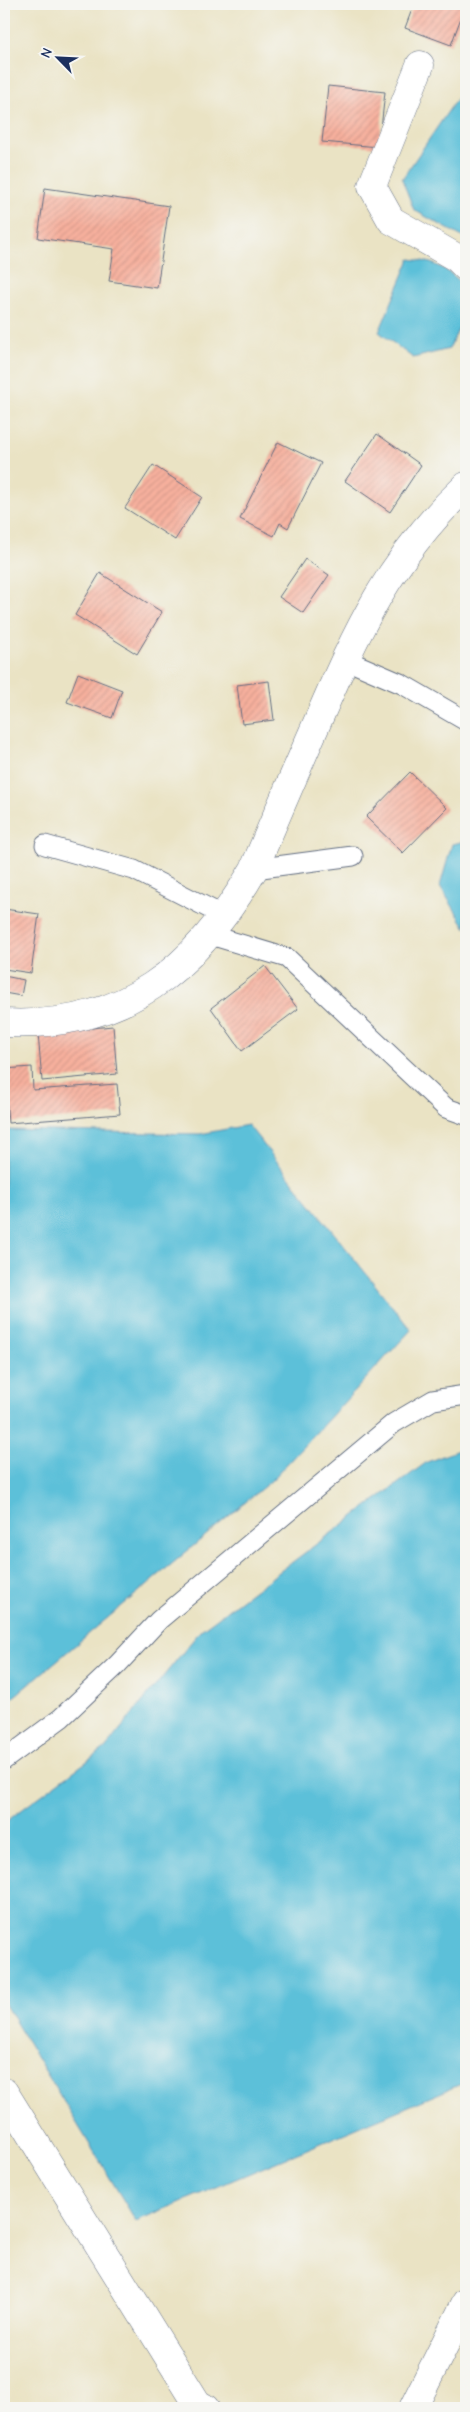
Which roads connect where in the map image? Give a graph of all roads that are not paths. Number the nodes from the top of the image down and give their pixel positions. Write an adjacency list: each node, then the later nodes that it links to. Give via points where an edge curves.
1 (420, 65): 2 (street, via 372,186 391,220 457,258)
2 (466, 267)
3 (466, 486): 4 (street, via 436,514 396,566)
4 (344, 659): 5 (lane, via 402,684); 8 (street)
5 (466, 721)
6 (45, 846): 9 (lane, via 134,870)
7 (353, 856): 8 (lane)
8 (254, 869): 9 (street)
9 (215, 925): 10 (street, via 192,953 153,986 120,1005 77,1019 39,1024); 11 (lane, via 287,958 446,1108)
10 (4, 1023)
11 (466, 1115)
12 (466, 1395): 13 (lane, via 433,1400 394,1423 159,1620 61,1718)
13 (4, 1760)
14 (4, 2092): 16 (street, via 197,2403)
15 (466, 2302): 17 (street)
16 (205, 2408)
17 (413, 2408)

